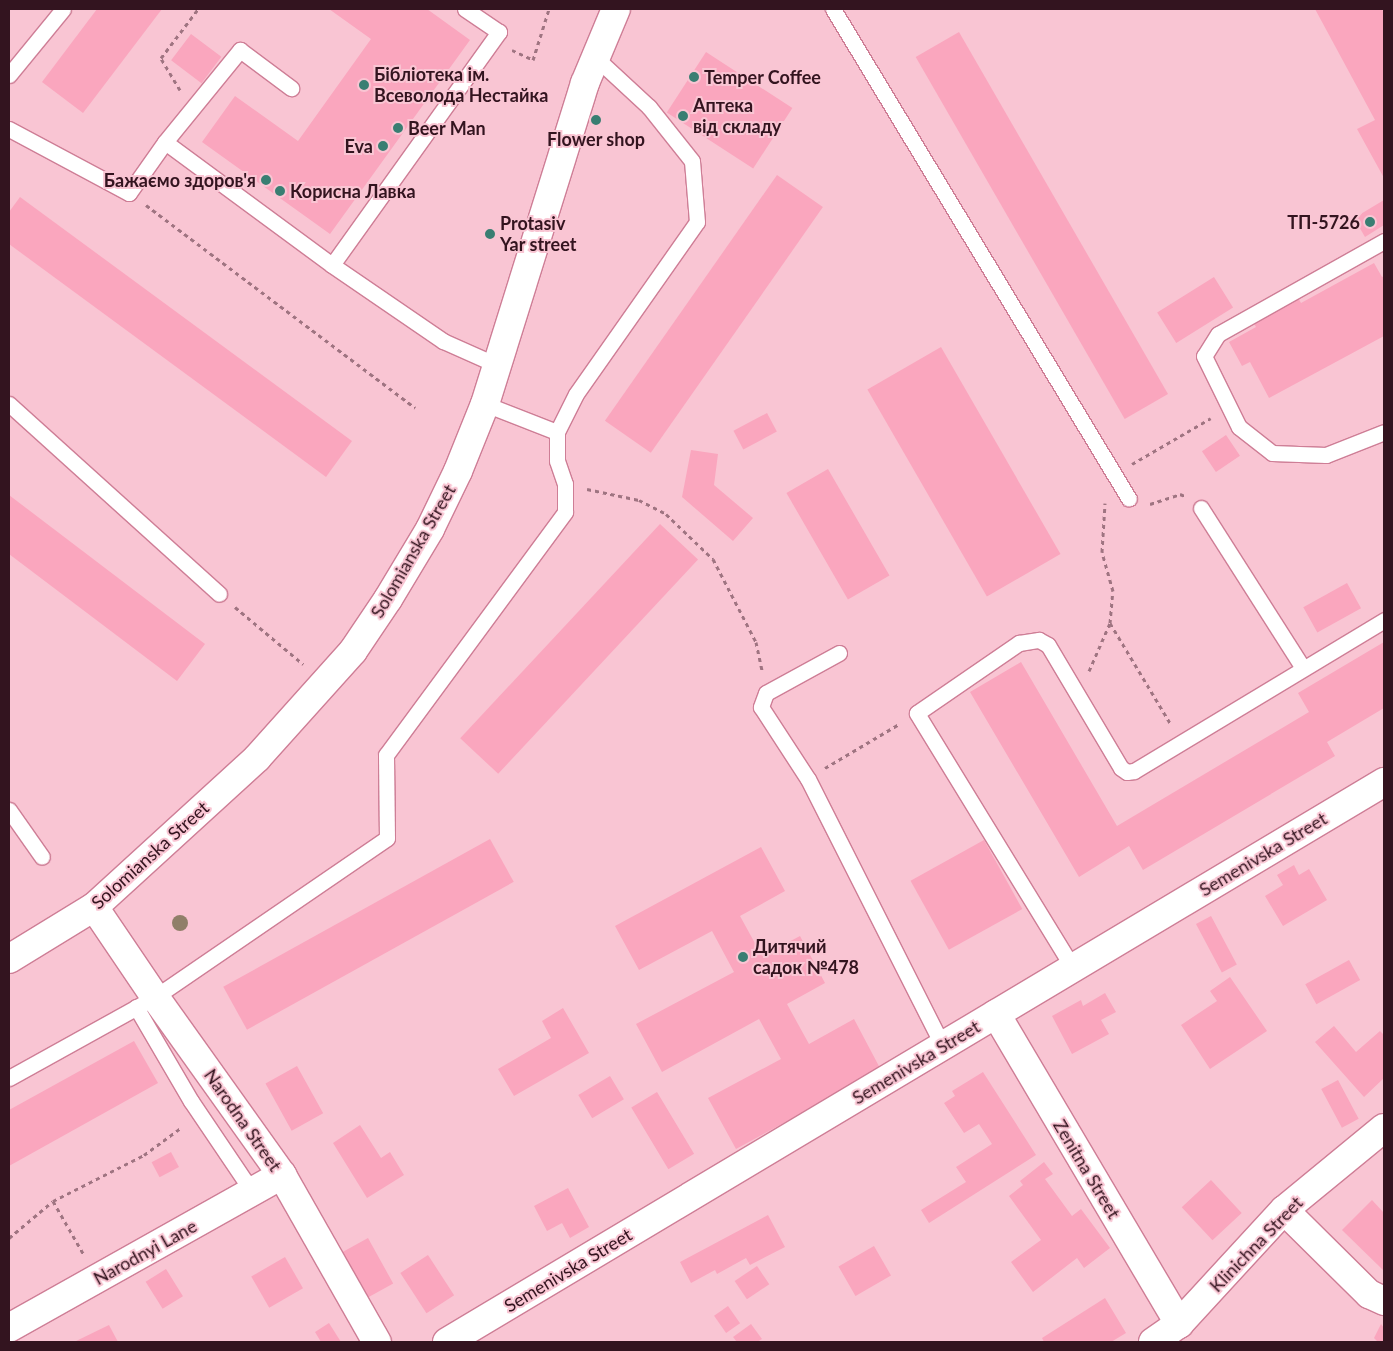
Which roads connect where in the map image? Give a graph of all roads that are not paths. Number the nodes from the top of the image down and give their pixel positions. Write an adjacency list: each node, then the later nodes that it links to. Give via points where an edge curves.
1 (63, 9): 6 (lane)
2 (465, 9): 11 (lane, via 499,32)
3 (616, 9): 5 (street, Solomianska Street)
4 (832, 9): 17 (lane)
5 (595, 57): 12 (street, Solomianska Street); 15 (lane, via 650,108 692,160 697,222 576,394)
6 (9, 75)
7 (291, 88): 9 (lane, via 240,50)
8 (9, 129): 9 (lane, via 129,193)
9 (165, 142): 11 (lane)
10 (1384, 241): 16 (lane, via 1218,334 1204,356 1239,427 1272,453 1326,455)
11 (332, 265): 12 (lane, via 443,341)
12 (497, 365): 14 (street, Solomianska Street)
13 (9, 404): 19 (lane)
14 (486, 404): 15 (lane); 26 (street, Solomianska Street, via 430,528 353,650 256,758)
15 (557, 432): 29 (lane, via 557,461 565,484 565,512 386,755 387,838)
16 (1384, 432)
17 (1129, 499)
18 (1201, 508): 22 (lane)
19 (219, 594)
20 (1384, 620): 22 (lane)
21 (839, 653): 31 (lane, via 766,693 761,706 808,779)
22 (1303, 668): 28 (lane, via 1182,743 1127,772 1120,768 1048,645 1039,640 1019,643 917,713)
23 (1384, 782): 28 (street, Semenivska Street)
24 (9, 810): 25 (lane)
25 (42, 856)
26 (94, 907): 27 (street, Solomianska Street); 29 (street, Narodna Street)
27 (9, 959)
28 (1074, 968): 30 (street, Semenivska Street)
29 (145, 1002): 32 (lane); 34 (street, Narodna Street); 35 (lane, via 200,1114 245,1181)
30 (996, 1014): 31 (street, Semenivska Street); 38 (street, Zenitna Street)
31 (944, 1046): 41 (street, Semenivska Street)
32 (9, 1078)
33 (1384, 1128): 36 (street, Klinichna Street)
34 (282, 1175): 35 (street, Narodnyi Lane); 40 (street, Narodna Street)
35 (258, 1189): 39 (street, Narodnyi Lane)
36 (1284, 1210): 37 (street, via 1369,1294); 38 (street, Klinichna Street)
37 (1384, 1301)
38 (1179, 1324): 42 (street, Klinichna Street)
39 (9, 1328)
40 (377, 1342)
41 (447, 1342)
42 (1152, 1342)

